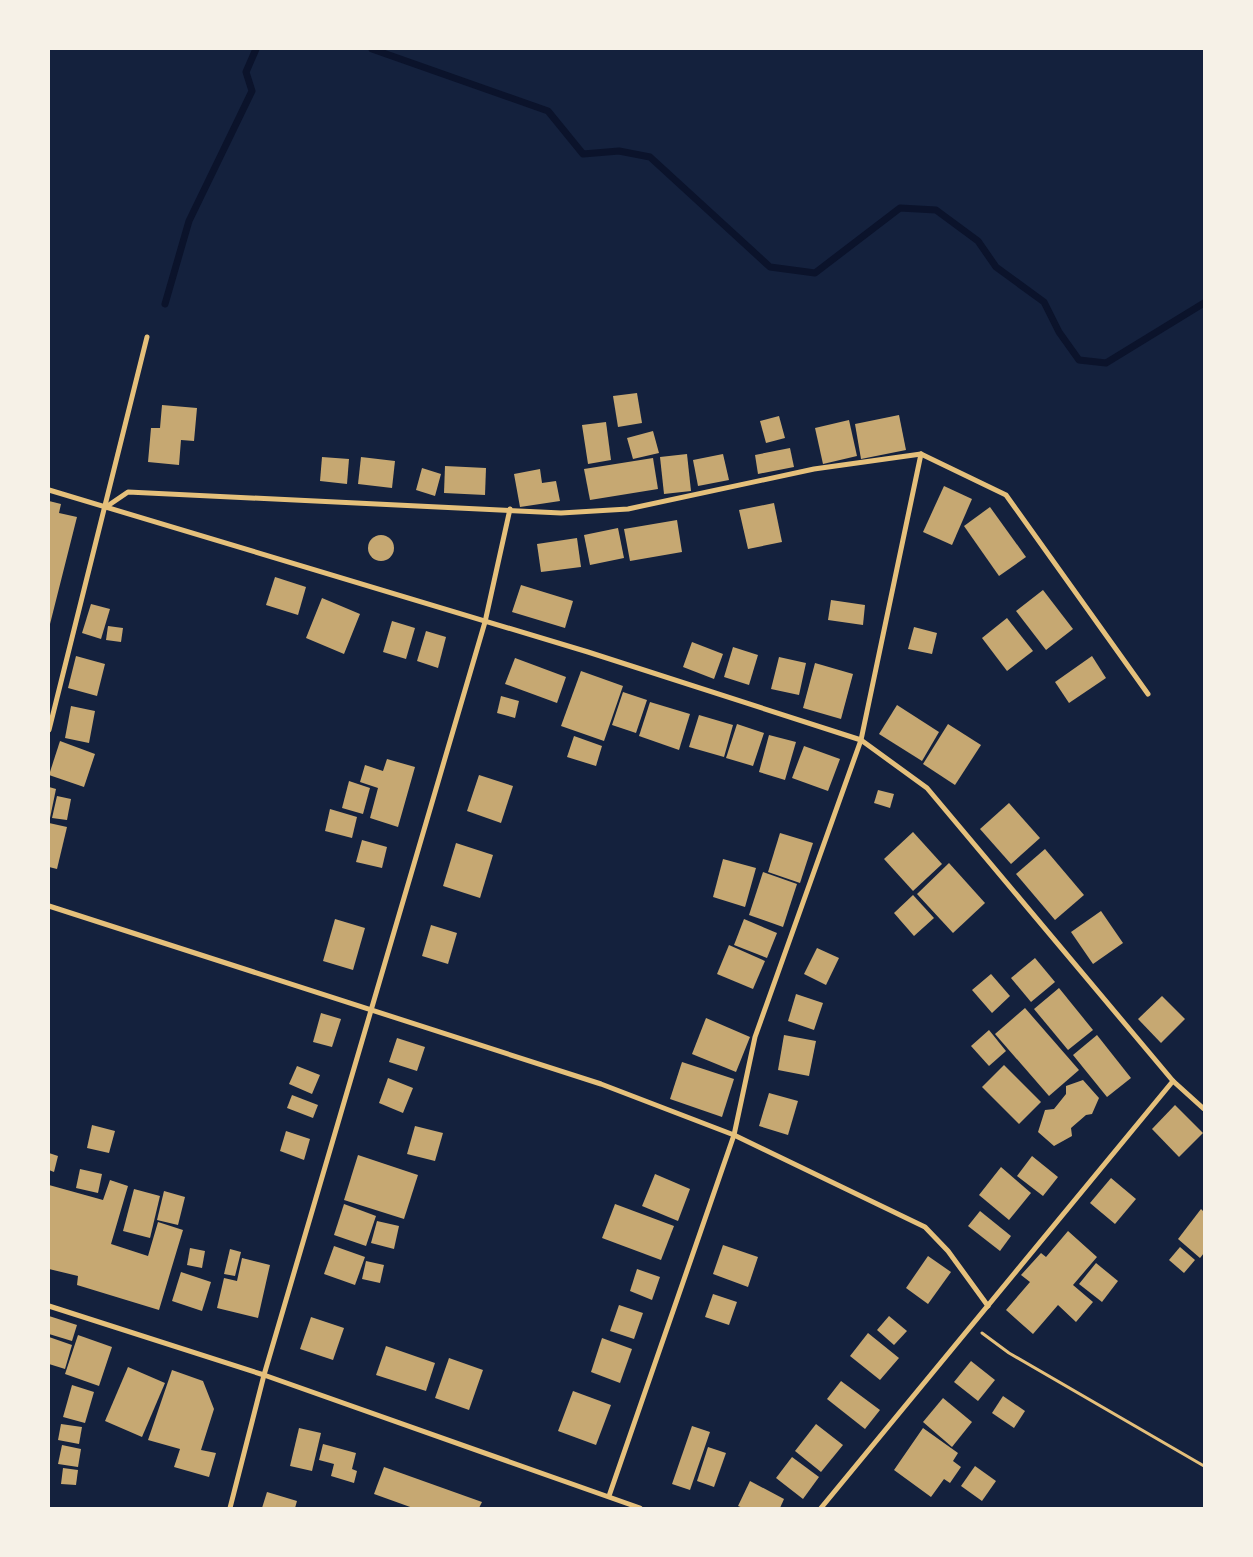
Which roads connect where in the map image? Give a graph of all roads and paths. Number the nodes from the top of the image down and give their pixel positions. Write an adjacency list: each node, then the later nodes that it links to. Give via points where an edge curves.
1 (147, 336): 4 (street)
2 (921, 454): 5 (street, via 814,469 628,509 561,514); 7 (street, via 1006,495); 9 (street)
3 (49, 490): 4 (street)
4 (106, 507): 5 (street, via 128,492); 6 (street); 8 (street)
5 (510, 509): 6 (street)
6 (485, 622): 9 (street); 11 (street)
7 (1148, 694)
8 (49, 730)
9 (860, 740): 12 (street, via 927,788); 14 (street, via 755,1037)
10 (49, 906): 11 (street)
11 (371, 1009): 14 (street, via 601,1084); 18 (street)
12 (1174, 1081): 13 (street); 16 (street)
13 (1204, 1109)
14 (734, 1136): 16 (street, via 925,1227 948,1251); 20 (street)
15 (49, 1306): 18 (street)
16 (988, 1306): 17 (street)
17 (972, 1325): 19 (path, via 1009,1354); 23 (street)
18 (264, 1374): 20 (street); 21 (street)
19 (1204, 1466)
20 (609, 1496): 22 (street)
21 (230, 1508)
22 (640, 1508)
23 (821, 1508)

